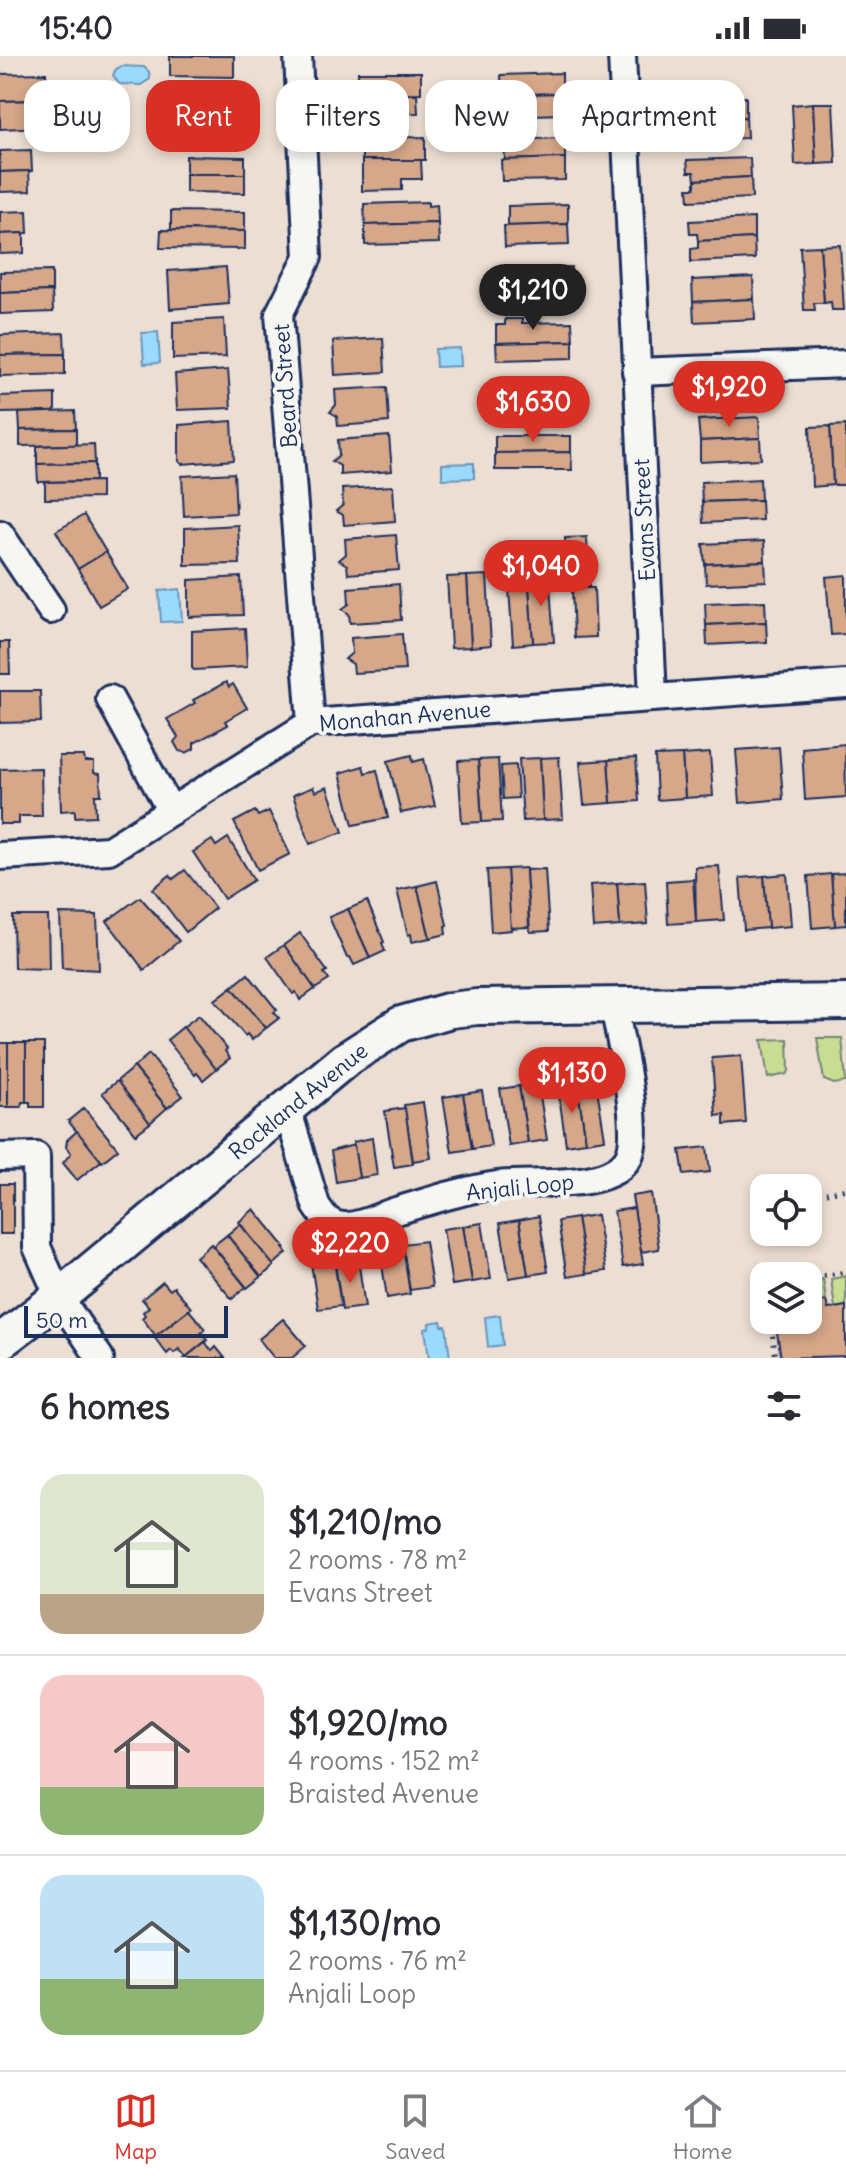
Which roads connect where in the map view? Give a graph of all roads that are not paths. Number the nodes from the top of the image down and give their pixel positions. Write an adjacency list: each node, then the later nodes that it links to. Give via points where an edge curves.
1 (298, 56): 10 (street, Beard Street, via 308,257 279,314)
2 (622, 56): 4 (street, Evans Street)
3 (846, 364): 4 (street)
4 (636, 372): 8 (street, Evans Street)
5 (0, 534): 6 (street)
6 (51, 610)
7 (846, 684): 8 (street, Monahan Avenue)
8 (653, 696): 10 (street, Monahan Avenue)
9 (110, 699): 11 (street)
10 (311, 723): 11 (street, Monahan Avenue)
11 (171, 811): 12 (street, Monahan Avenue, via 109,850)
12 (0, 856)
13 (846, 1002): 14 (street, Rockland Avenue)
14 (614, 1005): 15 (street, Rockland Avenue, via 477,1007 425,1016 375,1039); 15 (street, Anjali Loop, via 634,1129 628,1157 607,1176 497,1185 359,1224 333,1225 316,1205)
15 (287, 1108): 17 (street, Rockland Avenue)
16 (0, 1157): 17 (street, via 36,1156 37,1247)
17 (59, 1297): 18 (street, Rockland Avenue); 19 (street)
18 (0, 1342)
19 (100, 1358)

